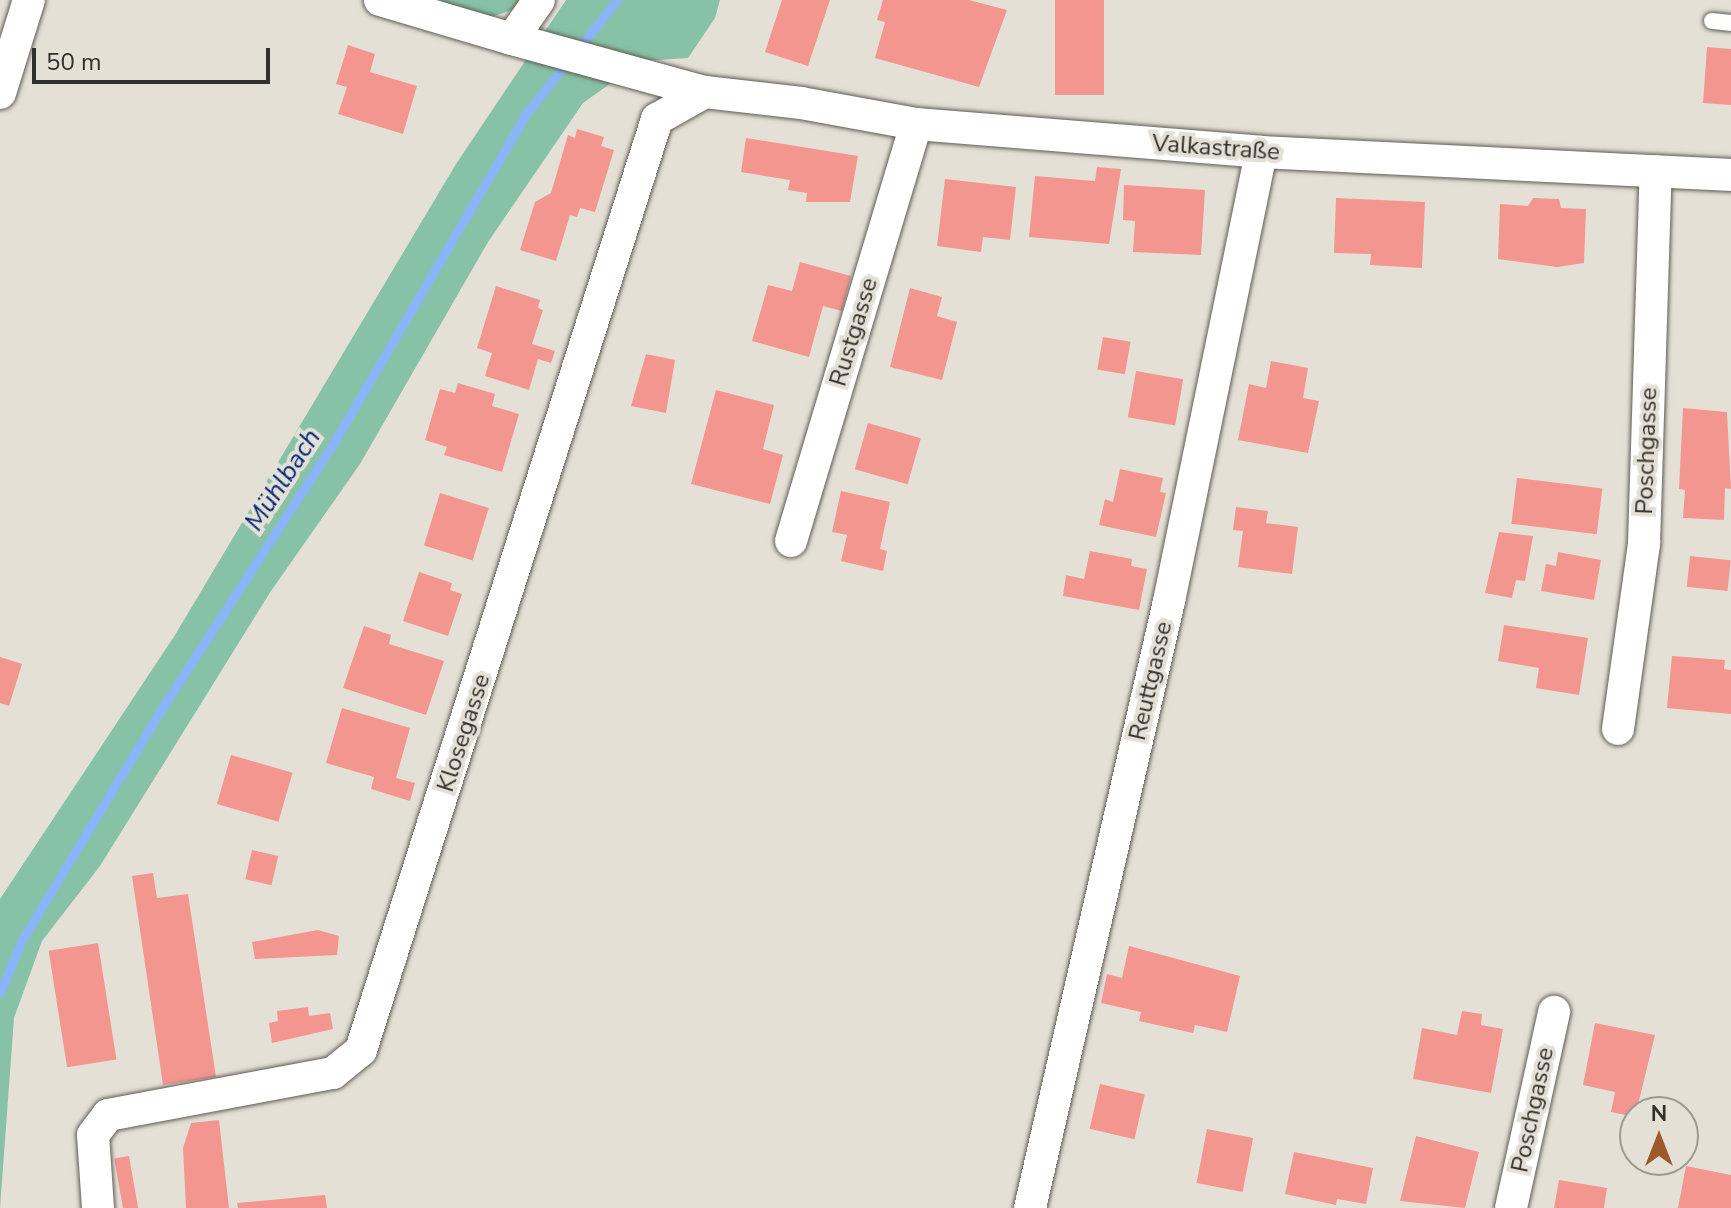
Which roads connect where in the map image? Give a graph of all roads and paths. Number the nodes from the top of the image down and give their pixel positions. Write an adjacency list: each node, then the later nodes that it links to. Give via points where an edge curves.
1 (29, 0): 8 (street)
2 (380, 0): 6 (street, Valkastraße)
3 (539, 0): 6 (street)
4 (1712, 21): 5 (lane)
5 (1731, 23)
6 (526, 43): 7 (street, Valkastraße)
7 (705, 92): 9 (street, Valkastraße); 16 (street, Klosegasse, via 657,119 361,1050 333,1073 108,1115 93,1135)
8 (0, 93)
9 (916, 124): 10 (street, Valkastraße); 13 (street, Rustgasse)
10 (1261, 152): 11 (street, Valkastraße); 17 (street, Reuttgasse, via 1169,601)
11 (1656, 171): 12 (street, Valkastraße); 14 (street, Poschgasse, via 1644,543)
12 (1731, 175)
13 (791, 541)
14 (1618, 729)
15 (1554, 1012): 18 (street, Poschgasse)
16 (98, 1208)
17 (1030, 1208)
18 (1511, 1208)

